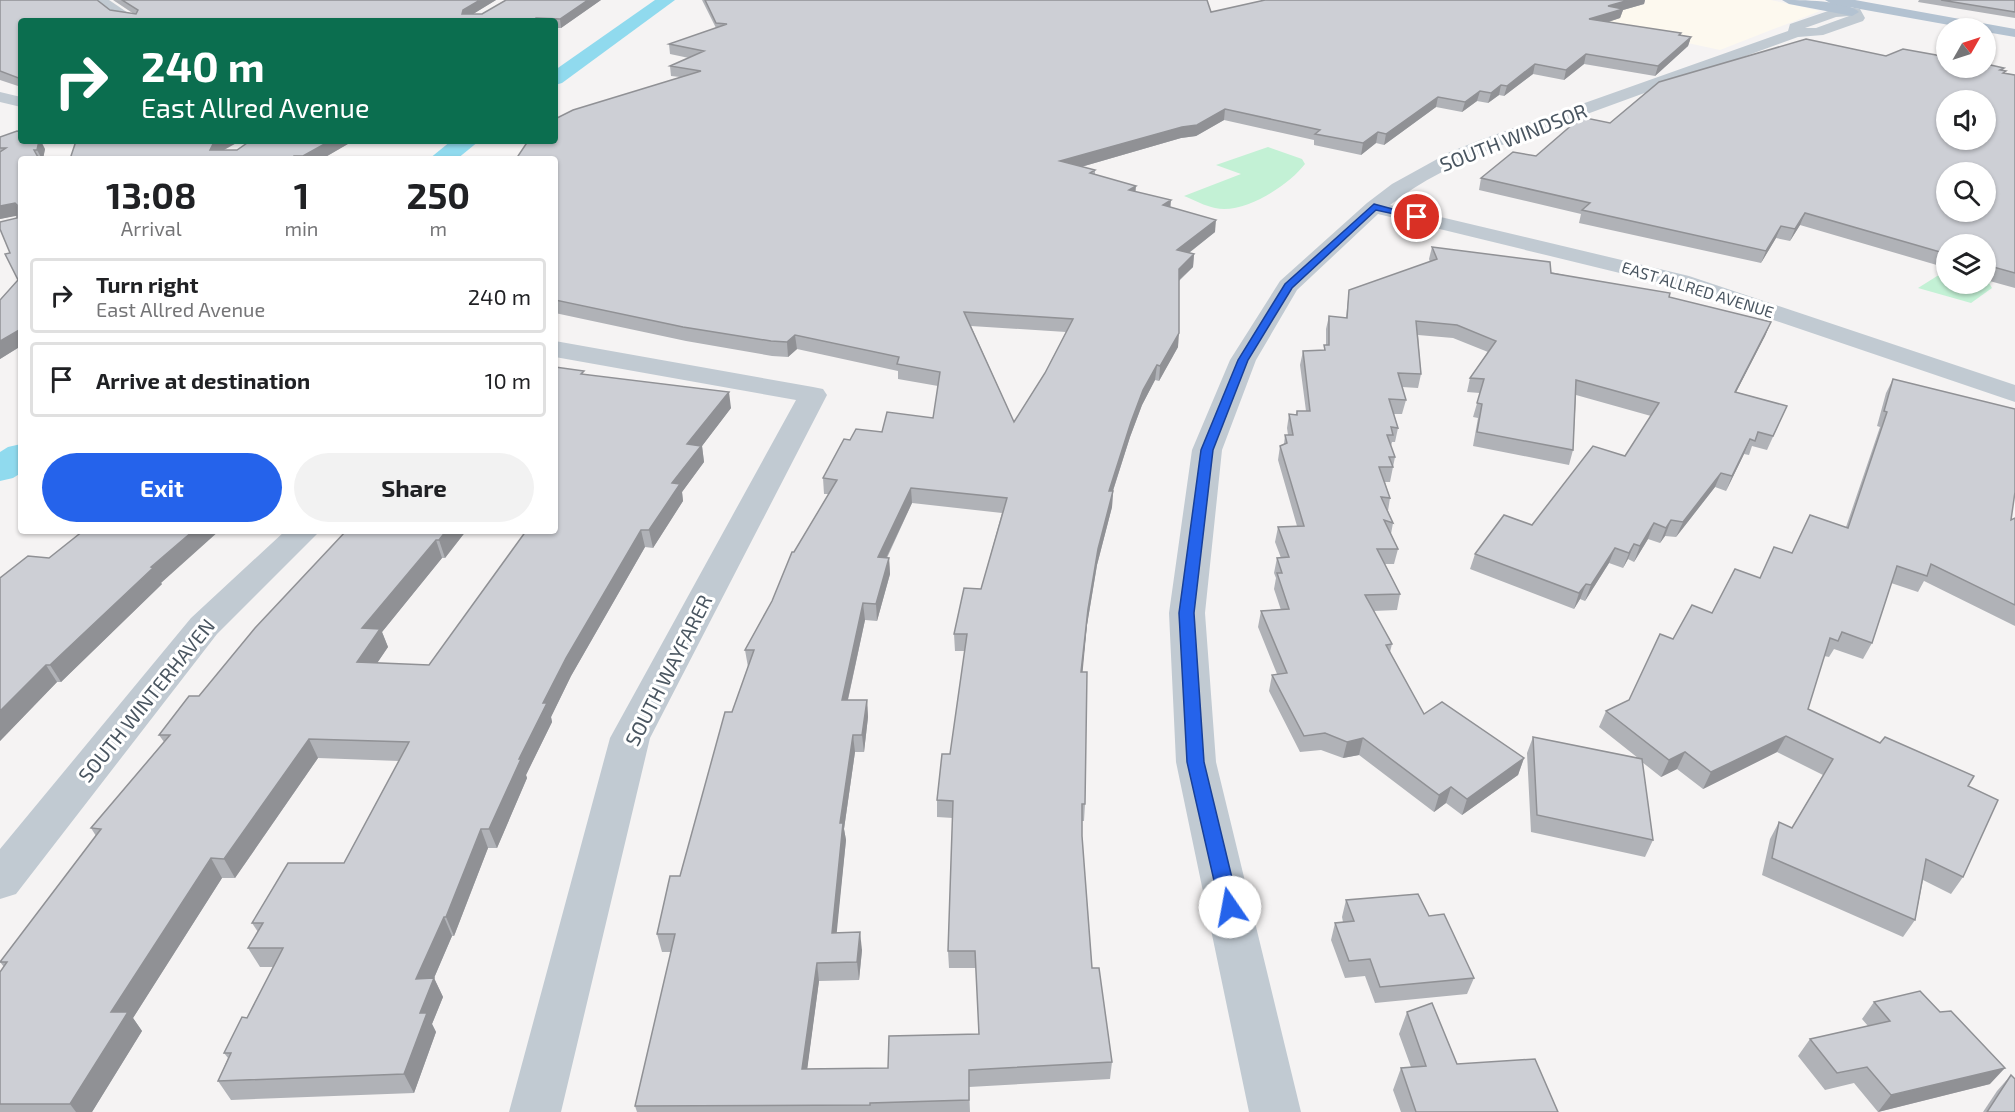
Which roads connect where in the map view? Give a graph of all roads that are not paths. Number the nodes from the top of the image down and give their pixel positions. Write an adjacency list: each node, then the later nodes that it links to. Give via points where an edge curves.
1 (102, 0): 6 (street, via 112,11)
2 (1789, 0): 5 (main road)
3 (1832, 0): 4 (main road)
4 (1873, 8): 5 (main road, SOUTH WINDSOR); 8 (main road)
5 (1855, 12): 7 (main road); 13 (street, SOUTH WINDSOR, via 1858,18 1818,32 1796,33 1457,156 1399,188)
6 (127, 18)
7 (1936, 28)
8 (2015, 33)
9 (1996, 39): 10 (main road)
10 (2015, 42)
11 (0, 97): 12 (street)
12 (18, 101)
13 (1374, 207): 15 (street, EAST ALLRED AVENUE, via 1682,281); 19 (street, SOUTH WINDSOR, via 1288,286 1243,360 1207,450 1186,613 1196,762)
14 (558, 350): 18 (street, SOUTH WAYFARER, via 813,395 630,738)
15 (2015, 394)
16 (301, 534): 17 (street, SOUTH WINTERHAVEN, via 204,626)
17 (0, 881)
18 (535, 1112)
19 (1275, 1112)

